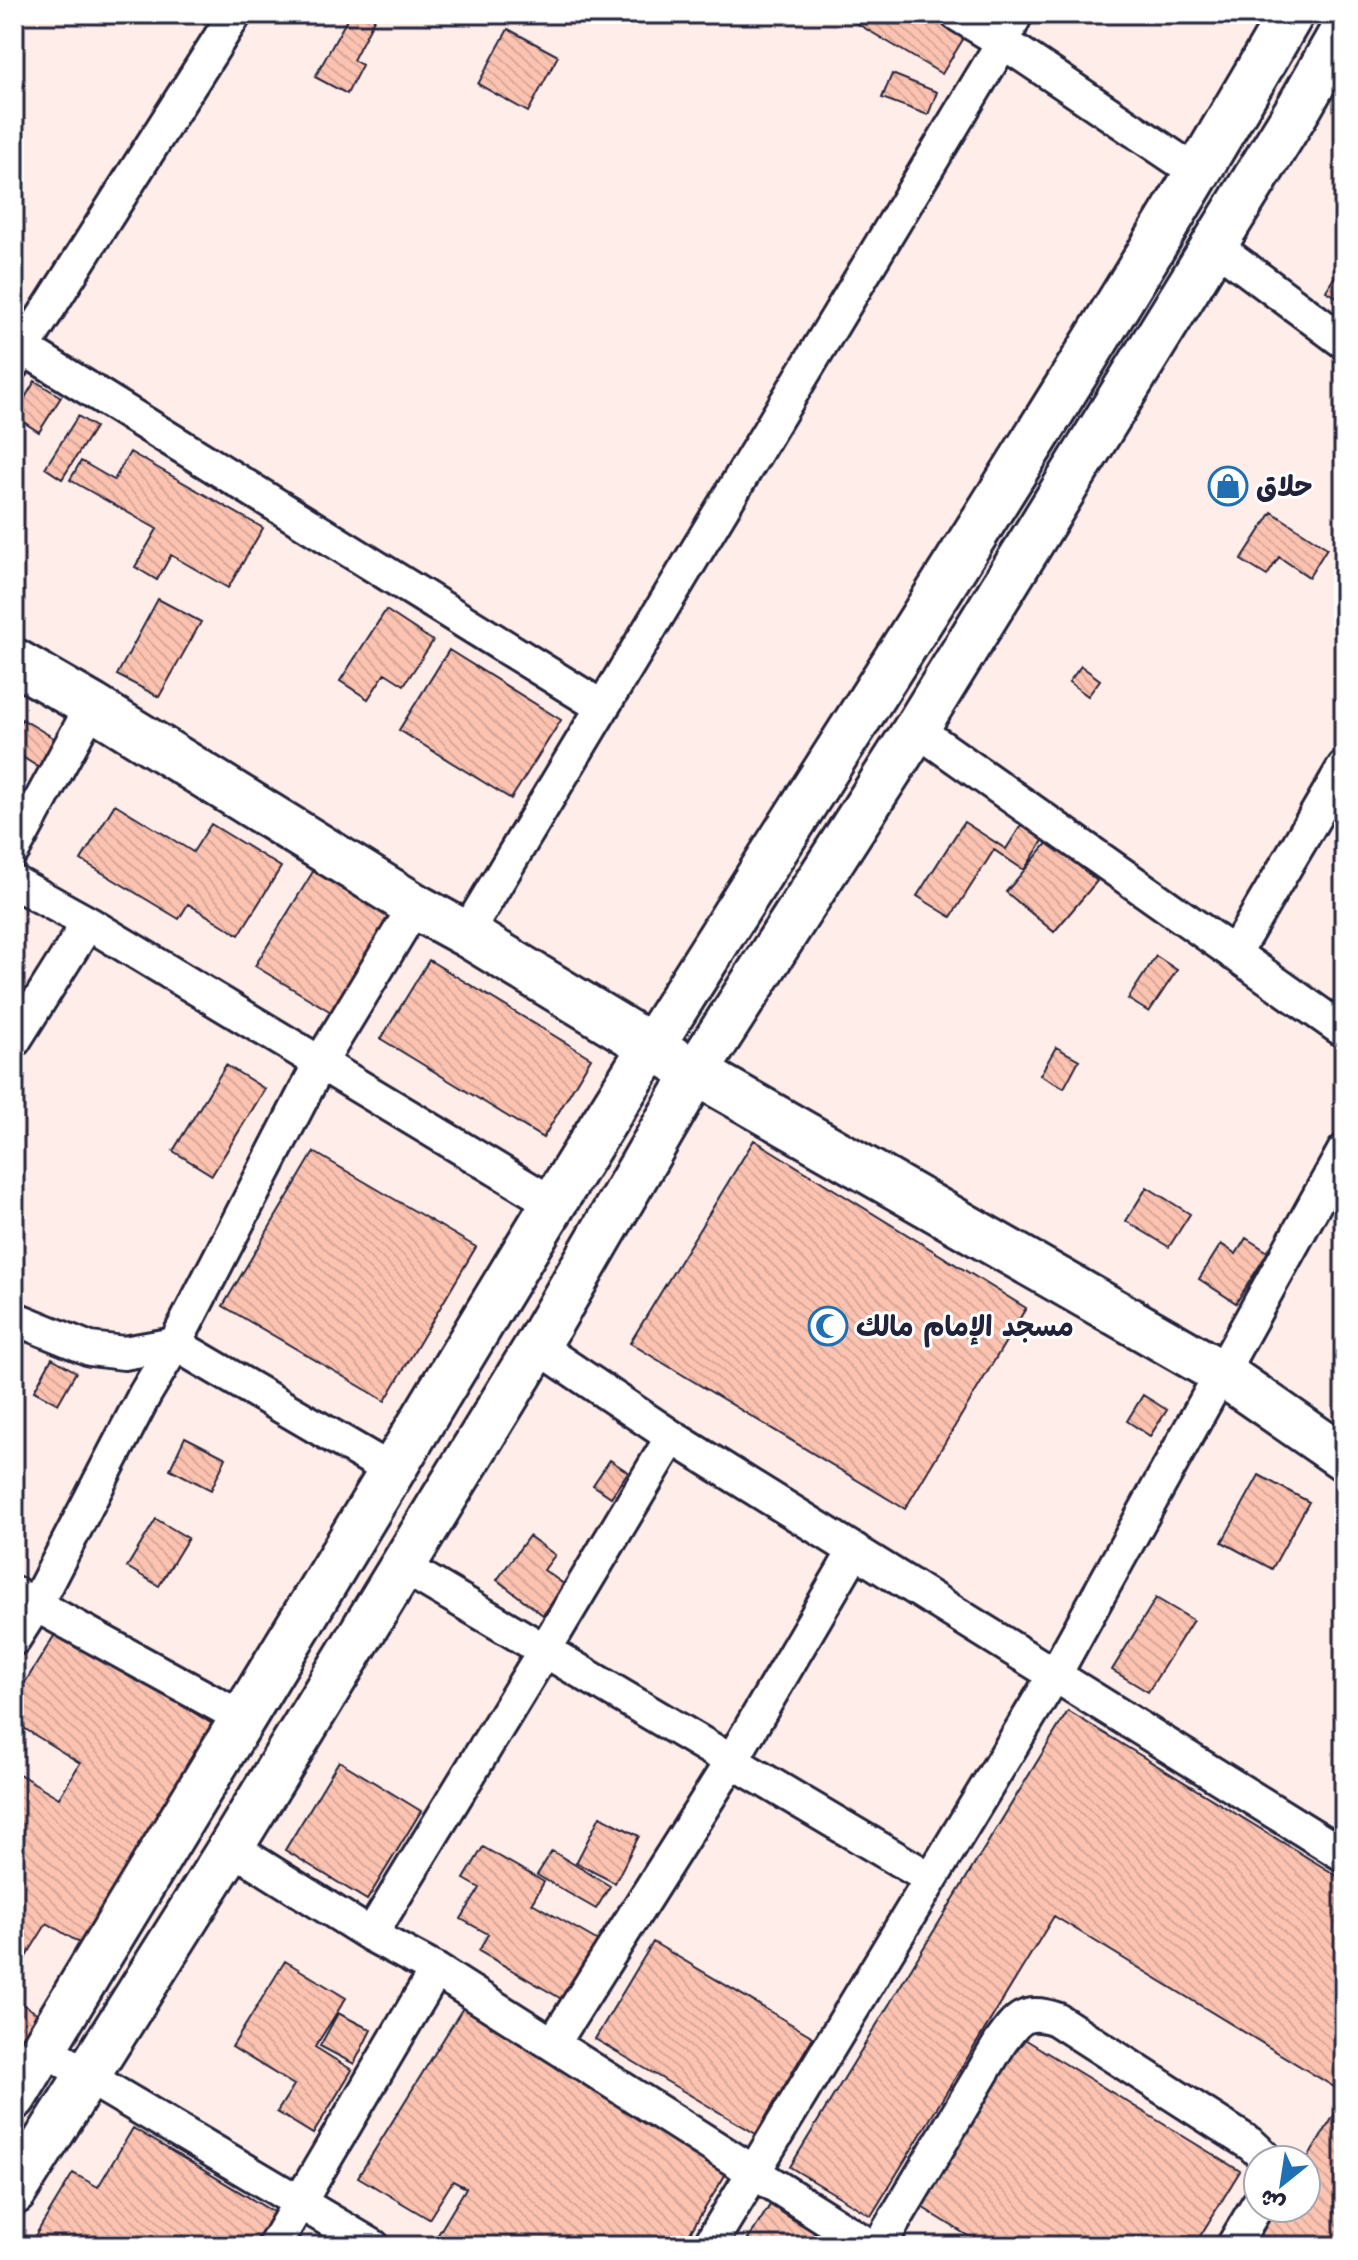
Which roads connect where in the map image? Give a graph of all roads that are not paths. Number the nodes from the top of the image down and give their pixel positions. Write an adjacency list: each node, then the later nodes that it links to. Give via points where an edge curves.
1 (235, 14): 9 (street)
2 (957, 14): 4 (street)
3 (1291, 14): 6 (main road)
4 (1009, 28): 6 (street); 12 (street)
5 (1344, 29): 7 (main road)
6 (1199, 174): 23 (main road)
7 (1214, 245): 8 (street); 13 (main road)
8 (1344, 342)
9 (19, 356): 12 (street)
10 (14, 661): 11 (main road)
11 (92, 706): 15 (street); 17 (main road)
12 (602, 707): 19 (street)
13 (916, 729): 20 (street); 25 (main road)
14 (1344, 767): 20 (street)
15 (14, 849)
16 (14, 882): 18 (street)
17 (415, 906): 19 (main road); 24 (street)
18 (88, 923): 22 (street); 24 (street)
19 (466, 934): 23 (main road)
20 (1234, 954): 21 (street)
21 (1344, 1031)
22 (14, 1041)
23 (652, 1047): 25 (main road); 27 (main road)
24 (320, 1063): 27 (street); 29 (street)
25 (696, 1072): 30 (main road); 31 (main road)
26 (1344, 1151): 31 (street)
27 (554, 1204): 34 (main road)
28 (14, 1318): 29 (street, via 90,1349 124,1353)
29 (175, 1344): 34 (street); 37 (street)
30 (537, 1346): 32 (street); 36 (main road)
31 (1223, 1374): 33 (main road); 40 (street)
32 (672, 1437): 35 (street); 39 (street)
33 (1344, 1458)
34 (392, 1471): 41 (main road)
35 (855, 1550): 40 (street); 42 (street)
36 (402, 1566): 39 (street); 43 (main road)
37 (24, 1599): 38 (street); 41 (street)
38 (14, 1639)
39 (544, 1651): 42 (street); 46 (street)
40 (1055, 1674): 44 (street); 45 (street)
41 (244, 1719): 49 (main road)
42 (731, 1762): 45 (street); 48 (street)
43 (231, 1847): 46 (street); 50 (main road)
44 (1344, 1855)
45 (931, 1879): 53 (street)
46 (371, 1935): 47 (street)
47 (436, 1970): 48 (street); 55 (street)
48 (553, 2044): 53 (street)
49 (44, 2047): 50 (street); 51 (main road)
50 (88, 2077): 54 (main road); 55 (street)
51 (14, 2097)
52 (1250, 2144): 61 (street, via 1056,2019 1031,2014 1018,2019 1000,2043)
53 (753, 2171): 59 (street); 60 (street)
54 (14, 2192)
55 (301, 2202): 57 (street); 58 (street)
56 (1246, 2224): 62 (street)
57 (274, 2246)
58 (373, 2246)
59 (709, 2246)
60 (870, 2246)
61 (879, 2246)
62 (1233, 2246)

